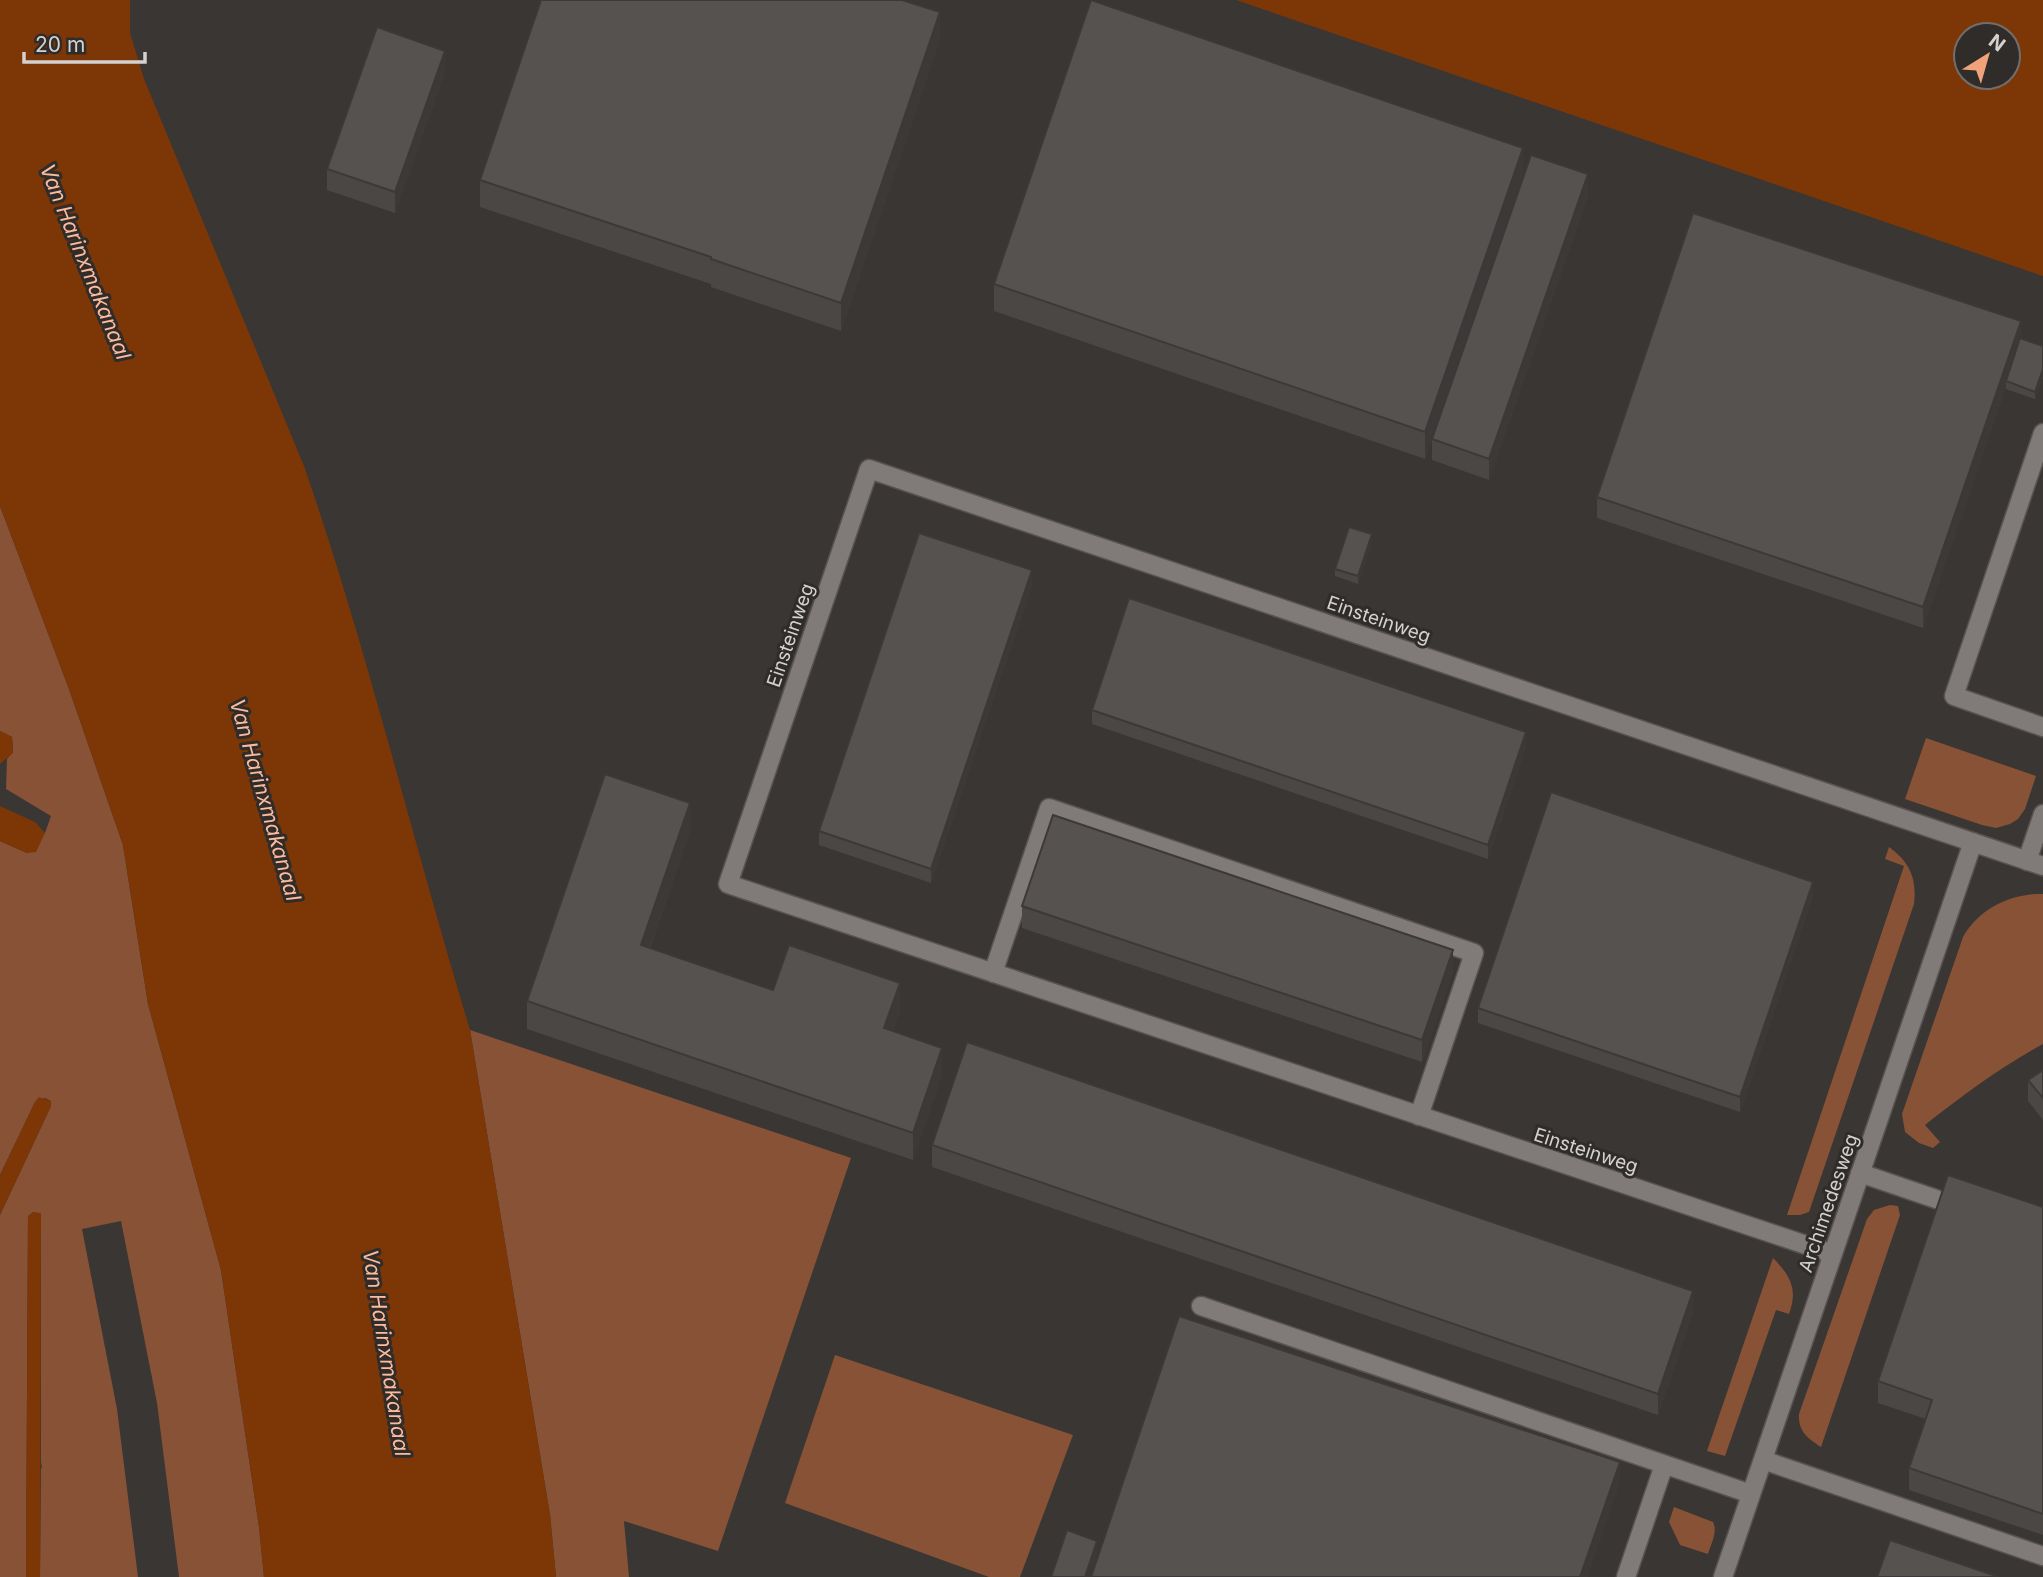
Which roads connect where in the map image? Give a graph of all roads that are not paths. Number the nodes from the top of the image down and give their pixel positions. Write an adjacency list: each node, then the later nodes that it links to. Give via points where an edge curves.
1 (2043, 433): 2 (street, via 1954,696)
2 (2043, 727)
3 (2043, 814): 5 (street)
4 (1973, 842): 5 (street, Einsteinweg); 6 (street, Einsteinweg, via 869,469 728,884); 8 (street, Archimedesweg)
5 (2035, 864)
6 (993, 973): 7 (street, Einsteinweg); 7 (street, via 1049,808 1474,953)
7 (1419, 1116): 10 (street, Einsteinweg)
8 (1860, 1173): 9 (street); 10 (street, Archimedesweg)
9 (1936, 1199)
10 (1833, 1254): 12 (street, Archimedesweg)
11 (1200, 1306): 13 (street)
12 (1763, 1460): 14 (street, Archimedesweg); 15 (street)
13 (1664, 1465): 14 (street); 16 (street)
14 (1751, 1494): 17 (street, Archimedesweg)
15 (2043, 1556)
16 (1626, 1577)
17 (1723, 1577)

